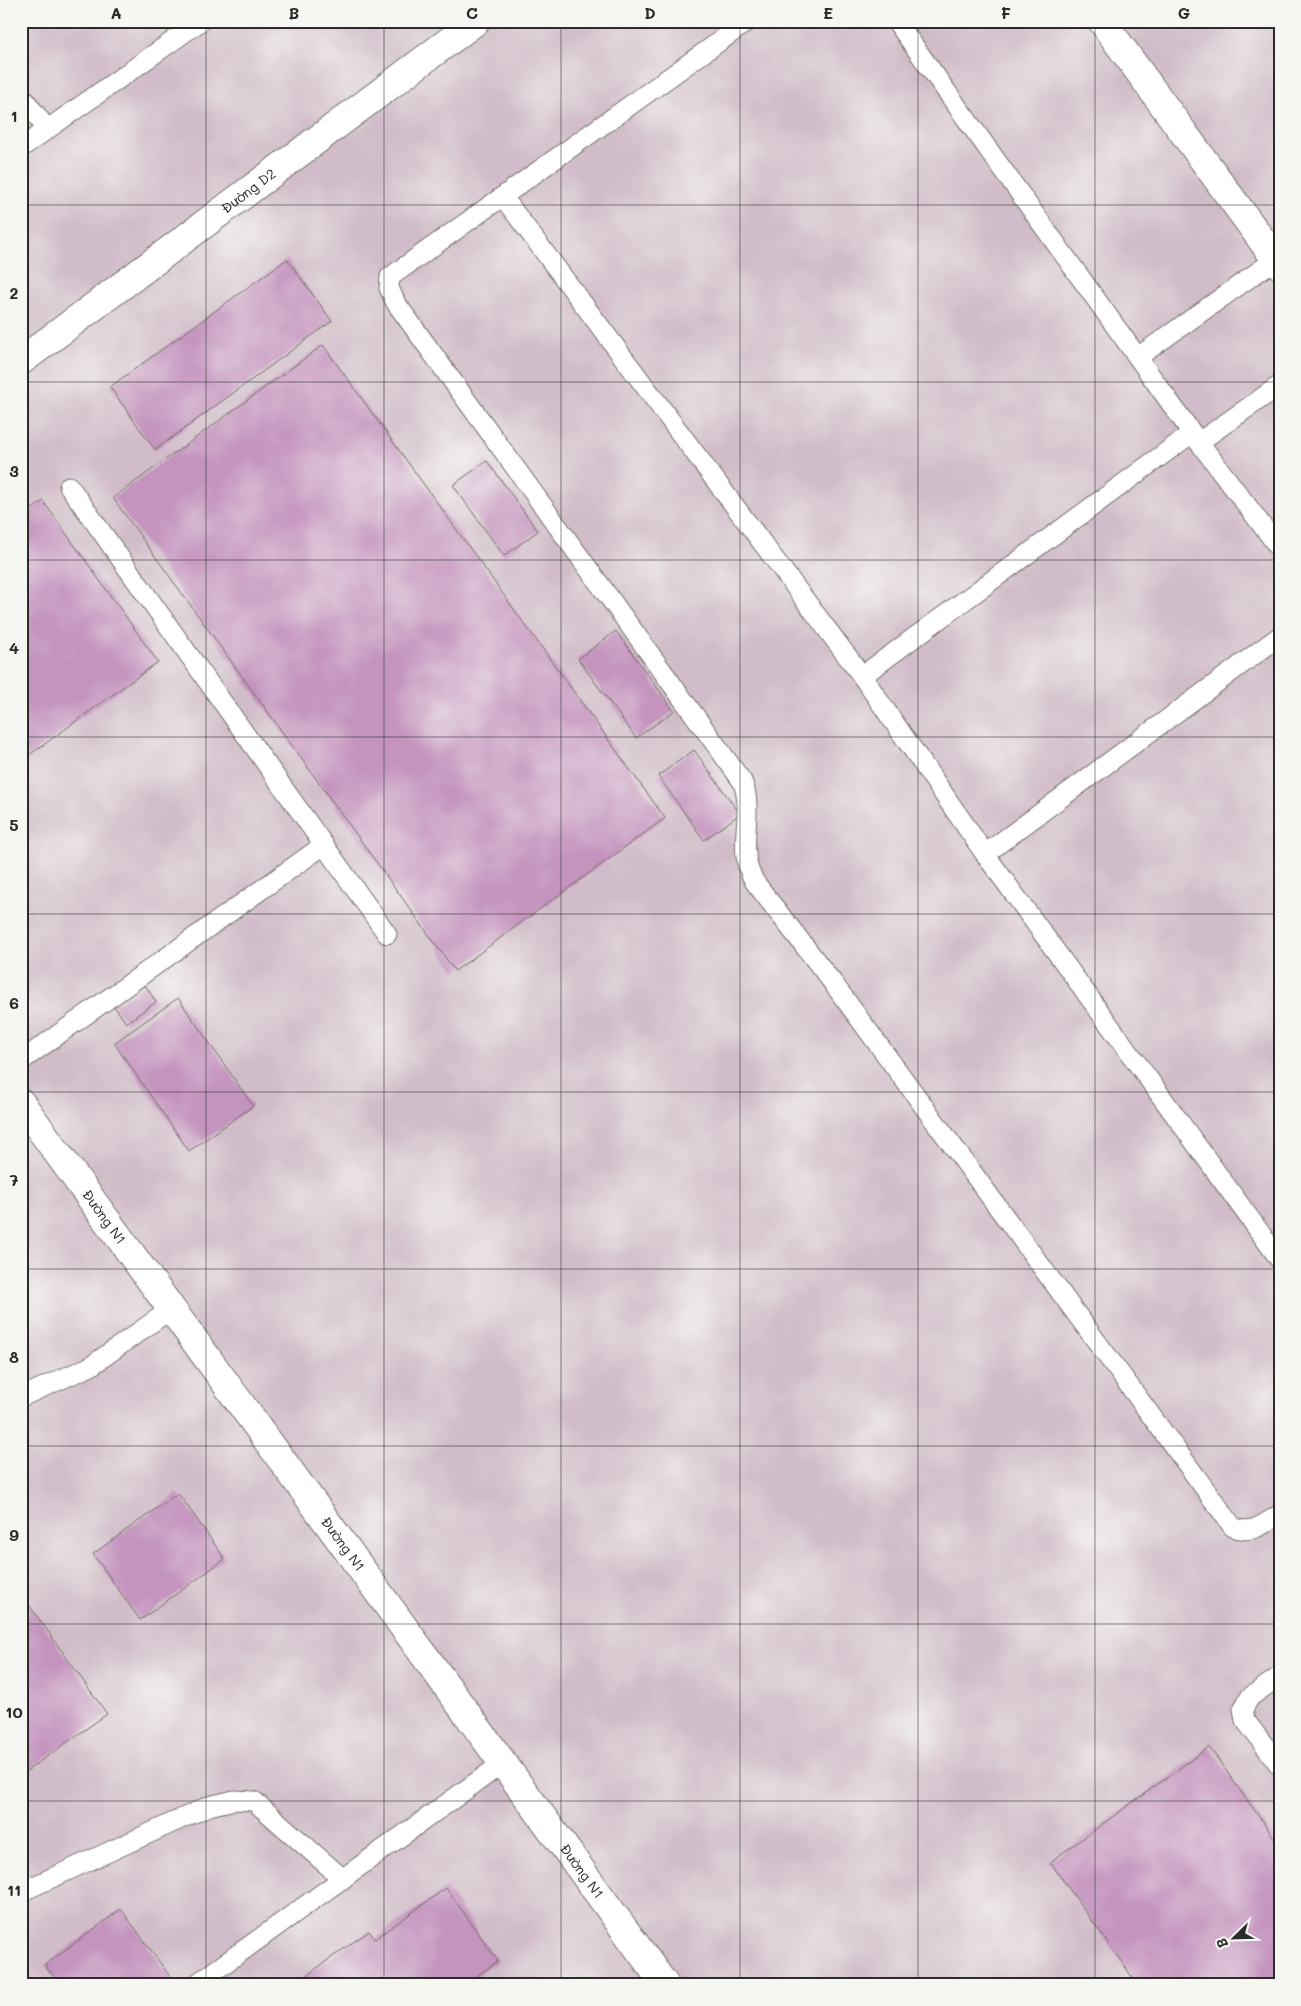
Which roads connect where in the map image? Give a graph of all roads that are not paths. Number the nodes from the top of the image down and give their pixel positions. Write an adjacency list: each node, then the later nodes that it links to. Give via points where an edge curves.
1 (201, 21): 7 (lane)
2 (476, 21): 12 (street, Đường D2)
3 (748, 21): 9 (lane)
4 (896, 21): 11 (lane)
5 (1102, 21): 10 (street)
6 (21, 95): 7 (lane)
7 (47, 129): 8 (lane)
8 (21, 148)
9 (503, 197): 18 (lane); 27 (lane, via 390,278 389,288 396,303 742,781 747,804 748,865 754,881 833,983 1233,1527 1242,1531 1258,1529)
10 (1278, 262): 11 (lane)
11 (1138, 357): 14 (lane)
12 (21, 362)
13 (1280, 385): 14 (lane)
14 (1196, 438): 16 (lane); 18 (lane)
15 (69, 486): 19 (lane)
16 (1280, 549)
17 (1280, 636): 20 (lane)
18 (862, 676): 20 (lane)
19 (324, 845): 21 (lane); 22 (lane)
20 (985, 854): 24 (lane)
21 (387, 934)
22 (21, 1061)
23 (21, 1103): 25 (street, Đường N1)
24 (1280, 1260)
25 (171, 1309): 26 (lane, via 91,1366); 29 (street, Đường N1)
26 (21, 1397)
27 (1280, 1514)
28 (1280, 1676): 30 (lane, via 1250,1697 1244,1709 1245,1720)
29 (503, 1763): 31 (lane); 34 (street, Đường N1)
30 (1280, 1766)
31 (343, 1879): 32 (lane, via 254,1801 234,1800 209,1806); 33 (lane)
32 (21, 1892)
33 (195, 1985)
34 (665, 1985)

